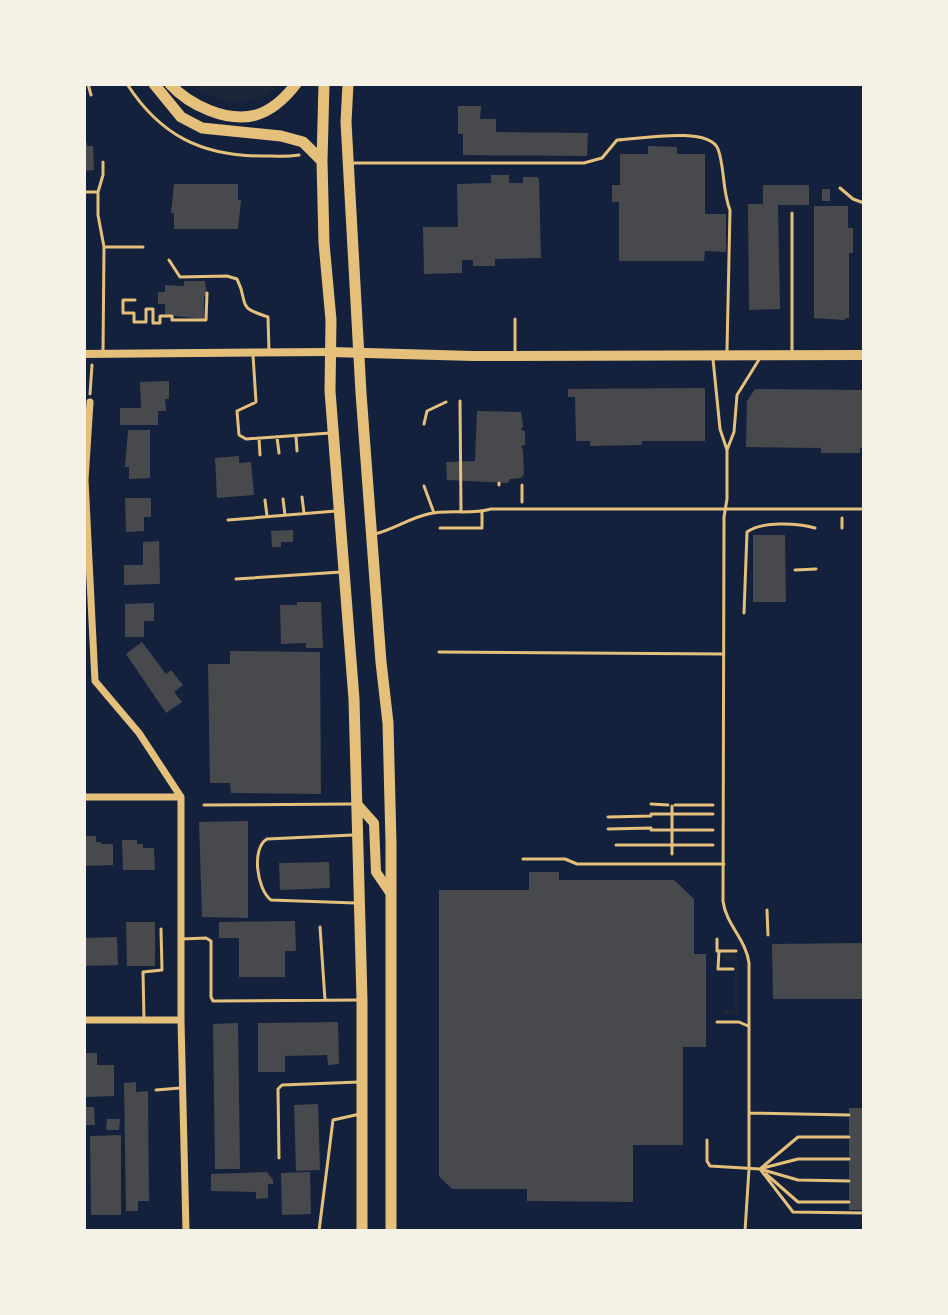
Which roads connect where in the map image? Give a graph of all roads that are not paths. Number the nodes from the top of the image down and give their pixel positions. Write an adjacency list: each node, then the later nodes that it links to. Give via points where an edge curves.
1 (88, 84): 7 (lane)
2 (154, 84): 8 (highway, via 181,117 202,128 303,142)
3 (170, 84): 4 (highway, via 196,105 256,115 275,106)
4 (296, 84)
5 (324, 84): 8 (highway)
6 (348, 84): 10 (highway)
7 (91, 95)
8 (322, 161): 22 (highway)
9 (103, 162): 13 (lane)
10 (349, 163): 25 (highway); 27 (lane, via 584,163 602,158 617,140 709,138 720,153 730,210)
11 (840, 188): 14 (lane)
12 (84, 192): 13 (lane)
13 (98, 192): 16 (lane)
14 (864, 203)
15 (792, 213): 29 (lane)
16 (104, 247): 17 (lane); 24 (lane)
17 (143, 247)
18 (169, 260): 21 (lane, via 180,277 237,279 242,303 268,317)
19 (515, 319): 31 (lane)
20 (252, 352): 21 (street); 24 (street); 39 (lane, via 256,402 237,411 239,435)
21 (269, 352): 22 (street)
22 (331, 352): 25 (main road); 36 (highway)
23 (84, 354): 24 (street)
24 (103, 354)
25 (359, 354): 31 (main road); 61 (highway)
26 (713, 355): 27 (main road); 31 (main road); 40 (lane)
27 (727, 355): 28 (main road)
28 (762, 355): 29 (main road); 40 (lane, via 737,395)
29 (792, 355): 30 (main road)
30 (864, 355)
31 (515, 356)
32 (460, 401): 52 (lane)
33 (90, 402): 44 (street)
34 (446, 402): 35 (lane, via 427,411)
35 (424, 424)
36 (334, 432): 37 (lane); 51 (highway)
37 (296, 436): 38 (lane); 41 (lane)
38 (277, 437): 39 (lane); 42 (lane)
39 (259, 438): 43 (lane)
40 (727, 450): 49 (lane)
41 (297, 451)
42 (279, 453)
43 (260, 455)
44 (85, 480): 68 (street)
45 (424, 486): 55 (lane)
46 (302, 497): 54 (lane)
47 (283, 499): 56 (lane)
48 (265, 500): 57 (lane)
49 (726, 509): 50 (lane); 53 (lane); 66 (lane)
50 (864, 509)
51 (340, 510): 54 (lane); 62 (highway)
52 (461, 512): 53 (lane); 55 (lane)
53 (482, 512): 59 (lane, via 482,528)
54 (304, 513): 56 (lane)
55 (434, 513): 61 (lane)
56 (285, 515): 57 (lane)
57 (267, 516): 58 (lane)
58 (228, 520)
59 (440, 528)
60 (815, 528): 64 (lane, via 757,526 747,532)
61 (371, 535): 76 (highway, via 388,723)
62 (345, 571): 63 (lane); 71 (highway)
63 (236, 579)
64 (744, 613)
65 (439, 652): 66 (lane)
66 (724, 654): 75 (lane)
67 (84, 681): 68 (street)
68 (95, 681): 70 (street, via 139,733)
69 (84, 797): 70 (street)
70 (181, 797): 80 (street)
71 (357, 804): 72 (lane); 73 (highway); 76 (main road, via 374,823 376,872)
72 (204, 805)
73 (358, 835): 77 (highway); 77 (lane, via 267,839 258,850 260,886 271,900)
74 (523, 859): 75 (lane)
75 (724, 864): 87 (lane, via 725,911 748,956)
76 (391, 894): 106 (highway)
77 (359, 903): 82 (highway)
78 (320, 927): 81 (lane)
79 (161, 929): 84 (lane, via 162,970 143,972)
80 (181, 939): 81 (lane, via 211,941 213,1001); 85 (street)
81 (325, 1000): 82 (lane)
82 (362, 1000): 88 (highway)
83 (84, 1020): 84 (street)
84 (144, 1020): 85 (street)
85 (181, 1020): 89 (street)
86 (717, 1022): 87 (lane)
87 (749, 1026): 92 (lane)
88 (363, 1082): 91 (highway); 96 (lane, via 282,1085)
89 (183, 1088): 90 (lane); 103 (street)
90 (156, 1090)
91 (363, 1113): 104 (lane, via 333,1120); 105 (highway)
92 (749, 1113): 93 (lane); 98 (lane)
93 (849, 1115)
94 (849, 1137): 99 (lane, via 798,1137)
95 (707, 1140): 98 (lane, via 710,1166)
96 (279, 1158)
97 (849, 1159): 99 (lane, via 798,1159)
98 (749, 1169): 99 (lane); 107 (lane)
99 (760, 1169): 100 (lane, via 798,1180); 101 (lane, via 798,1202); 102 (lane, via 793,1212)
100 (849, 1181)
101 (849, 1202)
102 (864, 1213)
103 (186, 1231)
104 (319, 1231)
105 (362, 1231)
106 (391, 1231)
107 (745, 1231)

